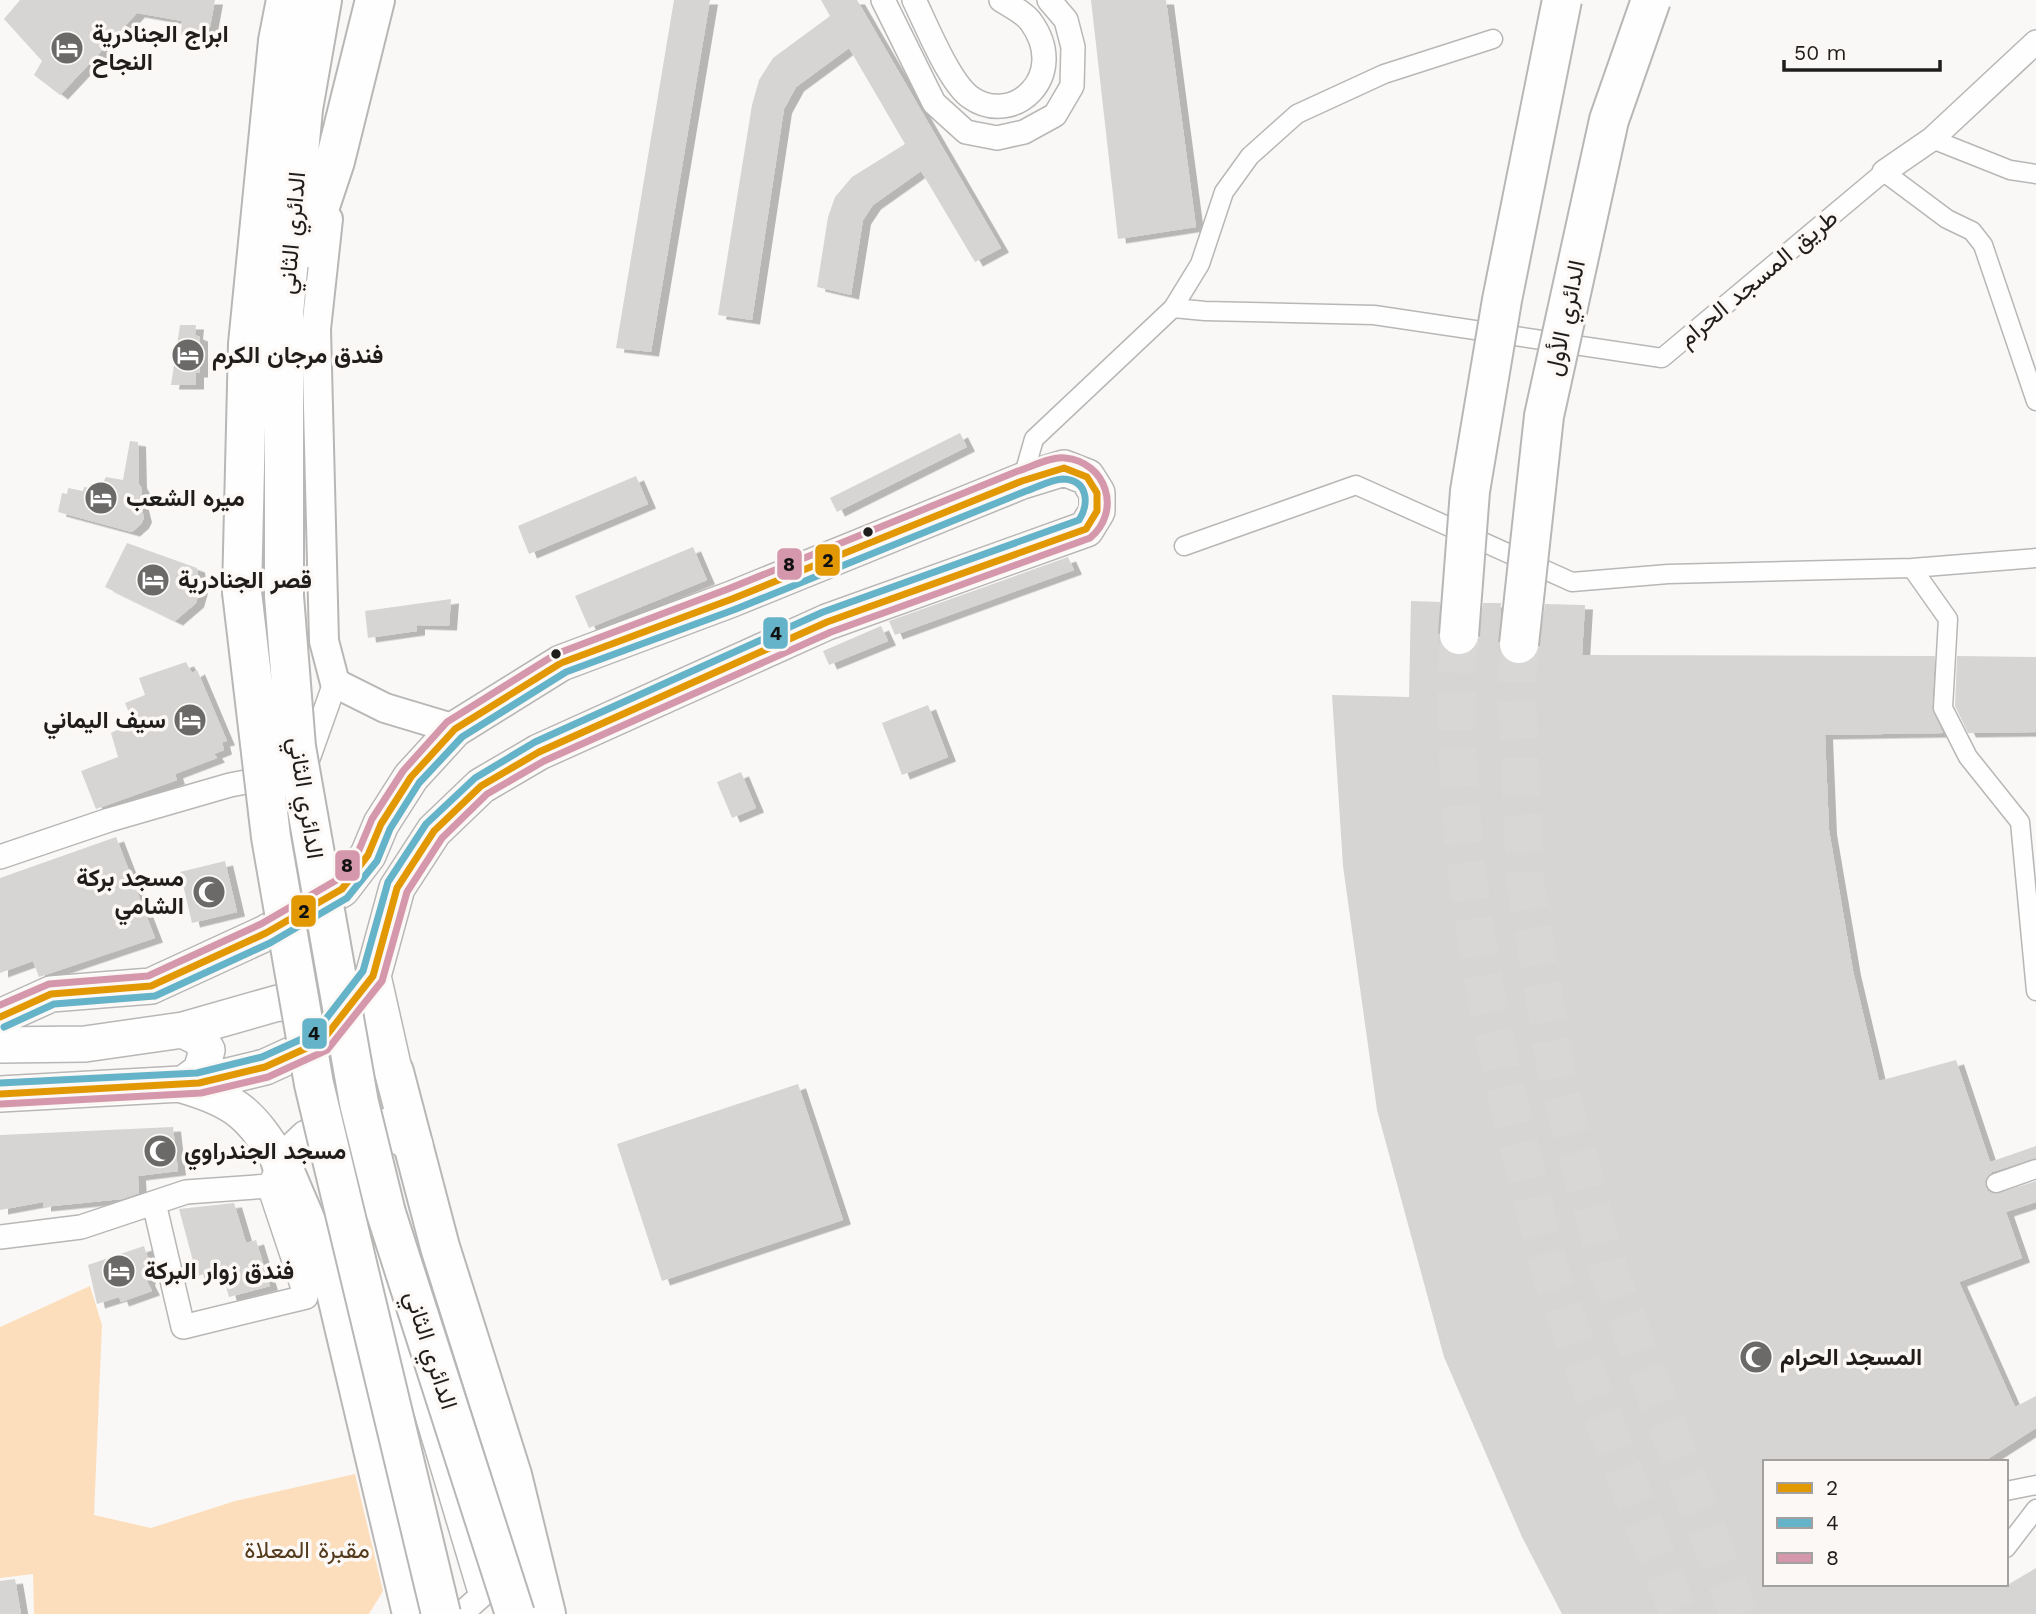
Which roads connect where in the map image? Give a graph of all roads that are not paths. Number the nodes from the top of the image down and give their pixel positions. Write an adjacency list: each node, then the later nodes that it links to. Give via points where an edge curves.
1 (259, 0): 19 (highway, via 244,133)
2 (286, 0): 19 (highway, الدائري الثاني)
3 (322, 0): 18 (highway, الدائري الثاني, via 303,109)
4 (375, 0): 14 (highway)
5 (883, 0): 8 (street, via 934,103 966,132 997,138 1024,132 1055,115 1072,86 1073,47 1066,20)
6 (914, 0): 7 (street, via 962,88 969,97 990,107 1016,101 1037,88 1047,64 1042,40 1030,19)
7 (1001, 0)
8 (1049, 0)
9 (1562, 0): 25 (highway, bridge, via 1504,286 1470,491)
10 (1651, 0): 26 (highway, الدائري الأول, bridge, via 1608,120 1544,416)
11 (1493, 39): 17 (street, via 1384,74 1297,114 1250,156 1224,192 1200,264)
12 (2036, 42): 13 (street, طريق المسجد الحرام)
13 (1932, 139): 15 (street, طريق المسجد الحرام); 16 (street, via 2010,170)
14 (335, 161): 18 (highway); 27 (street, via 316,330 324,640)
15 (1884, 172): 17 (street, طريق المسجد الحرام, via 1662,358 1374,315); 20 (street, via 1947,219 1972,231 1983,245)
16 (2036, 174)
17 (1173, 308): 21 (street, via 1034,439)
18 (284, 313): 53 (highway, الدائري الثاني, bridge, via 284,596 296,747 359,1103 386,1213)
19 (248, 344): 51 (highway, الدائري الثاني, bridge, via 242,592 271,837 314,1084)
20 (2036, 401)
21 (1022, 481): 28 (main road, via 561,663); 30 (main road, via 1064,468 1087,477 1097,493 1097,510 1086,529 827,622 539,752 481,786 434,831 397,888)
22 (1184, 546): 24 (street, via 1356,485 1572,582 1668,574)
23 (2036, 558): 24 (street)
24 (1912, 568): 31 (street, via 1948,619 1943,708 1968,757 2021,822)
25 (1459, 635)
26 (1519, 644)
27 (335, 683): 28 (street, via 385,708); 29 (street, via 309,756 288,774 230,785)
28 (455, 729): 32 (main road, via 411,777 381,824 369,855 342,889 267,933 151,986 51,994)
29 (0, 858)
30 (373, 976): 33 (main road); 36 (main road)
31 (2036, 991)
32 (0, 1017)
33 (339, 1020): 34 (main road, via 316,1005 278,1003); 36 (main road, via 367,1038); 37 (main road, via 322,1041 265,1067)
34 (183, 1030): 35 (main road, via 85,1044); 37 (main road, via 199,1038 207,1050 201,1071)
35 (0, 1045)
36 (394, 1072): 40 (highway)
37 (182, 1085): 38 (main road); 42 (main road, via 218,1095 242,1111 260,1130)
38 (0, 1094)
39 (341, 1126): 40 (main road, via 379,1126); 42 (main road, via 307,1138); 52 (street, via 481,1596)
40 (415, 1145): 54 (highway, via 440,1247 512,1475)
41 (2036, 1169): 43 (street)
42 (275, 1175): 44 (street, via 186,1192); 44 (street, via 306,1297 183,1327); 50 (highway, via 336,1292)
43 (1996, 1182)
44 (154, 1203): 45 (street, via 81,1227)
45 (0, 1237)
46 (2036, 1485): 47 (street)
47 (2008, 1491)
48 (2036, 1509): 49 (street)
49 (2008, 1545)
50 (412, 1614)
51 (441, 1614)
52 (461, 1614)
53 (515, 1614)
54 (546, 1614)

